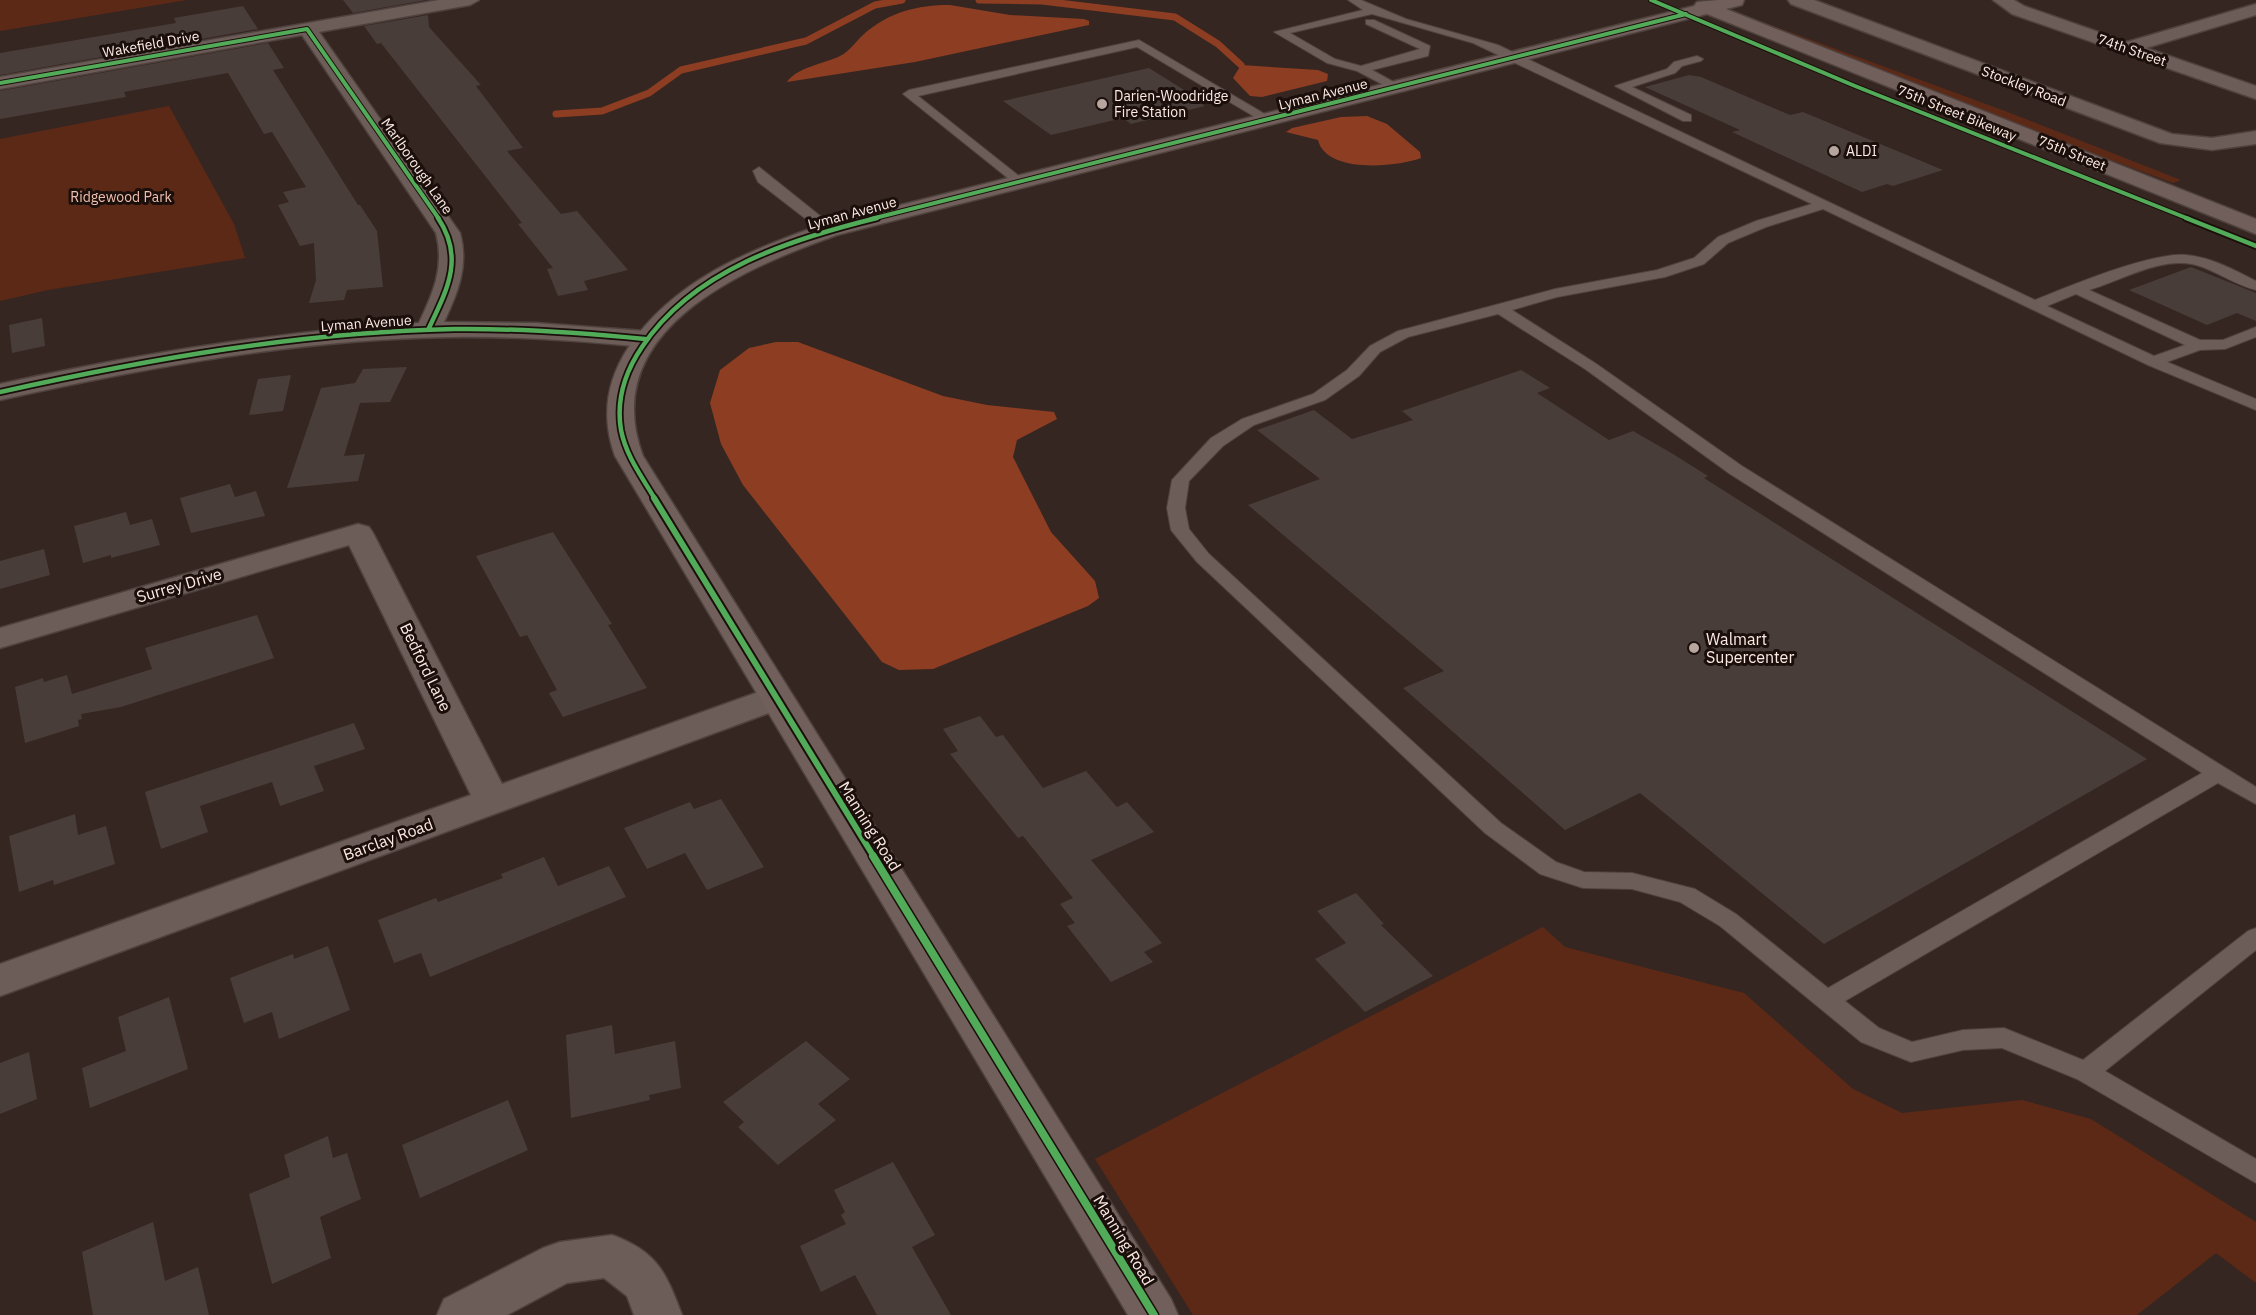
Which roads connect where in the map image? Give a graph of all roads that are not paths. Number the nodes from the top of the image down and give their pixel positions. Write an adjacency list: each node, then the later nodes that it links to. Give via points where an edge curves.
1 (470, 0): 11 (street, Wakefield Drive)
2 (1353, 0): 9 (lane)
3 (1687, 0): 7 (street, 75th Street)
4 (1735, 0): 7 (street, Lyman Avenue); 16 (street)
5 (1797, 0): 23 (street, Stockley Road, via 2167,139 2208,145)
6 (2006, 3): 12 (street, 74th Street)
7 (1707, 8): 13 (street, Lyman Avenue); 28 (street, 75th Street)
8 (2256, 9): 12 (street)
9 (1373, 11): 10 (lane); 13 (lane, via 1470,38)
10 (1349, 17): 15 (lane, via 1379,25 1426,48 1424,54); 15 (lane, via 1280,32 1331,61)
11 (307, 29): 17 (street, Wakefield Drive); 34 (street, Marlborough Lane, via 448,233 454,265)
12 (2127, 48): 19 (street, 74th Street)
13 (1515, 58): 18 (street, Lyman Avenue); 27 (lane)
14 (1696, 59): 21 (lane, via 1621,86)
15 (1361, 69): 18 (lane)
16 (1945, 82)
17 (0, 83)
18 (1397, 87): 22 (street, Lyman Avenue)
19 (2256, 93)
20 (2000, 104): 26 (street, 75th Street)
21 (1687, 118)
22 (1269, 120): 25 (street, Lyman Avenue); 25 (lane, via 1139,43 909,94)
23 (2256, 137)
24 (759, 171): 29 (lane, via 763,179)
25 (1019, 183): 29 (street, Lyman Avenue)
26 (2256, 204)
27 (1822, 205): 32 (lane); 33 (lane, via 1723,240 1699,261 1660,274 1555,293)
28 (2256, 227)
29 (829, 230): 36 (street, Lyman Avenue, via 768,252 728,272 660,320)
30 (2256, 286): 31 (lane, via 2200,262 2171,258)
31 (2076, 290): 32 (lane); 37 (lane)
32 (2035, 305): 38 (lane)
33 (1500, 309): 44 (lane, via 1590,366 1736,470); 49 (lane, via 1403,334 1375,349 1353,373 1319,397 1248,422 1217,442 1181,480 1176,508 1180,531 1203,558 1493,828 1548,868 1583,880 1632,881 1687,895 1728,920)
34 (428, 330): 36 (street, Lyman Avenue, via 567,332); 39 (street, Lyman Avenue, via 210,351)
35 (2256, 332): 37 (lane, via 2225,345)
36 (645, 339): 43 (street, Manning Road, via 620,394 623,441)
37 (2198, 345): 38 (lane)
38 (2153, 362): 40 (lane)
39 (0, 392)
40 (2256, 405)
41 (358, 533): 42 (street, Surrey Drive); 46 (street, Bedford Lane)
42 (0, 638)
43 (776, 698): 46 (street, Barclay Road); 54 (street, Manning Road)
44 (2218, 773): 45 (lane); 49 (lane)
45 (2256, 797)
46 (492, 802): 48 (street, Barclay Road)
47 (2256, 937): 50 (lane)
48 (0, 980)
49 (1825, 1001): 50 (lane, via 1870,1035 1911,1052 1963,1040 2004,1038)
50 (2086, 1071): 51 (lane)
51 (2256, 1172)
52 (461, 1315): 53 (street, via 560,1263 612,1256 646,1283)
53 (658, 1315)
54 (1154, 1315)

